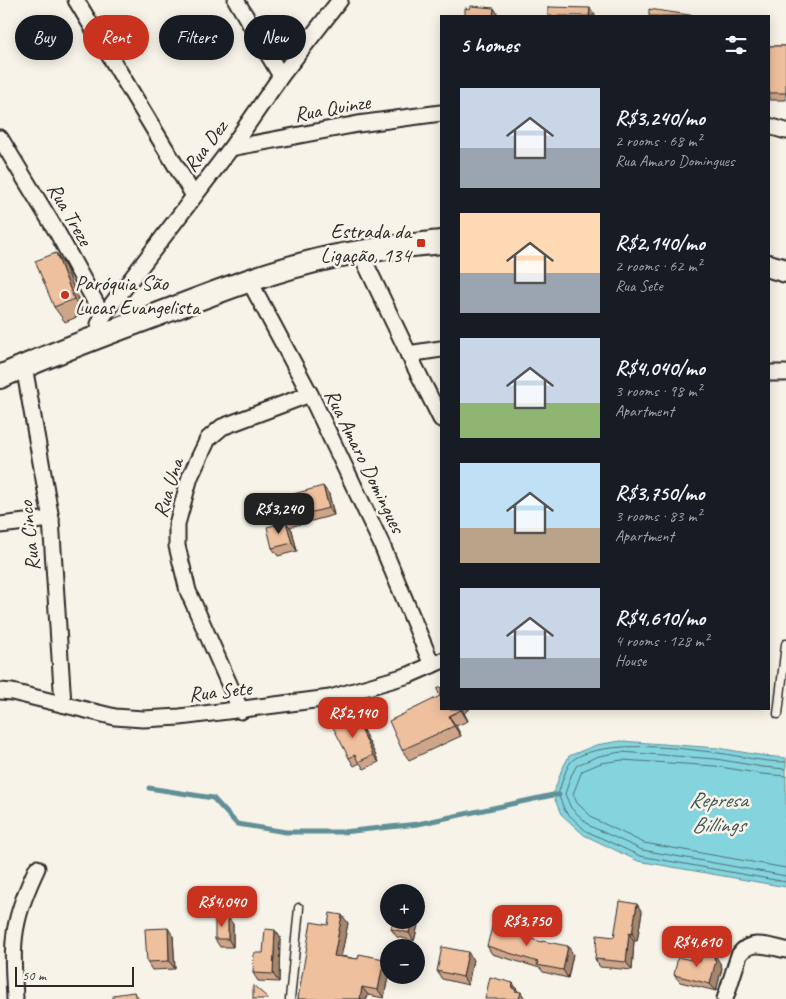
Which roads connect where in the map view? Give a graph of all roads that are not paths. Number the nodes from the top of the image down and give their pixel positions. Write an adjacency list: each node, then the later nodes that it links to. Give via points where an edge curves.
1 (76, 0): 10 (street)
2 (236, 0): 4 (street)
3 (340, 0): 4 (street, Rua Dez)
4 (281, 76): 9 (street, Rua Dez)
5 (440, 113): 9 (street, Rua Quinze, via 358,124)
6 (770, 126): 7 (street)
7 (786, 131)
8 (0, 138): 16 (street, Rua Treze)
9 (231, 148): 10 (street, Rua Dez)
10 (194, 196): 16 (street, Rua Dez)
11 (440, 242): 12 (street)
12 (360, 252): 15 (street, via 298,265); 19 (street)
13 (770, 266): 14 (street)
14 (786, 271)
15 (249, 280): 17 (street); 24 (street, Rua Amaro Domingues)
16 (103, 316): 17 (street)
17 (92, 339): 20 (street)
18 (440, 349): 19 (street)
19 (408, 354): 25 (street)
20 (24, 366): 23 (street); 26 (street, Rua Cinco)
21 (770, 373): 22 (street)
22 (786, 374)
23 (0, 376)
24 (310, 394): 29 (street, Rua Amaro Domingues); 32 (street, Rua Una, via 215,431 190,477 176,524 176,546 188,591)
25 (440, 417)
26 (51, 519): 27 (street); 31 (street, Rua Cinco)
27 (0, 525)
28 (786, 644): 33 (lane)
29 (437, 663): 32 (street, Rua Sete, via 401,678 330,698)
30 (0, 691): 31 (street, Rua Sete)
31 (63, 704): 32 (street, Rua Sete, via 115,717 143,719)
32 (241, 711)
33 (778, 714)
34 (37, 868): 37 (street, via 16,923 13,951)
35 (299, 908): 38 (lane)
36 (786, 950): 39 (street, via 752,944 743,949)
37 (15, 999)
38 (290, 999)
39 (725, 999)

